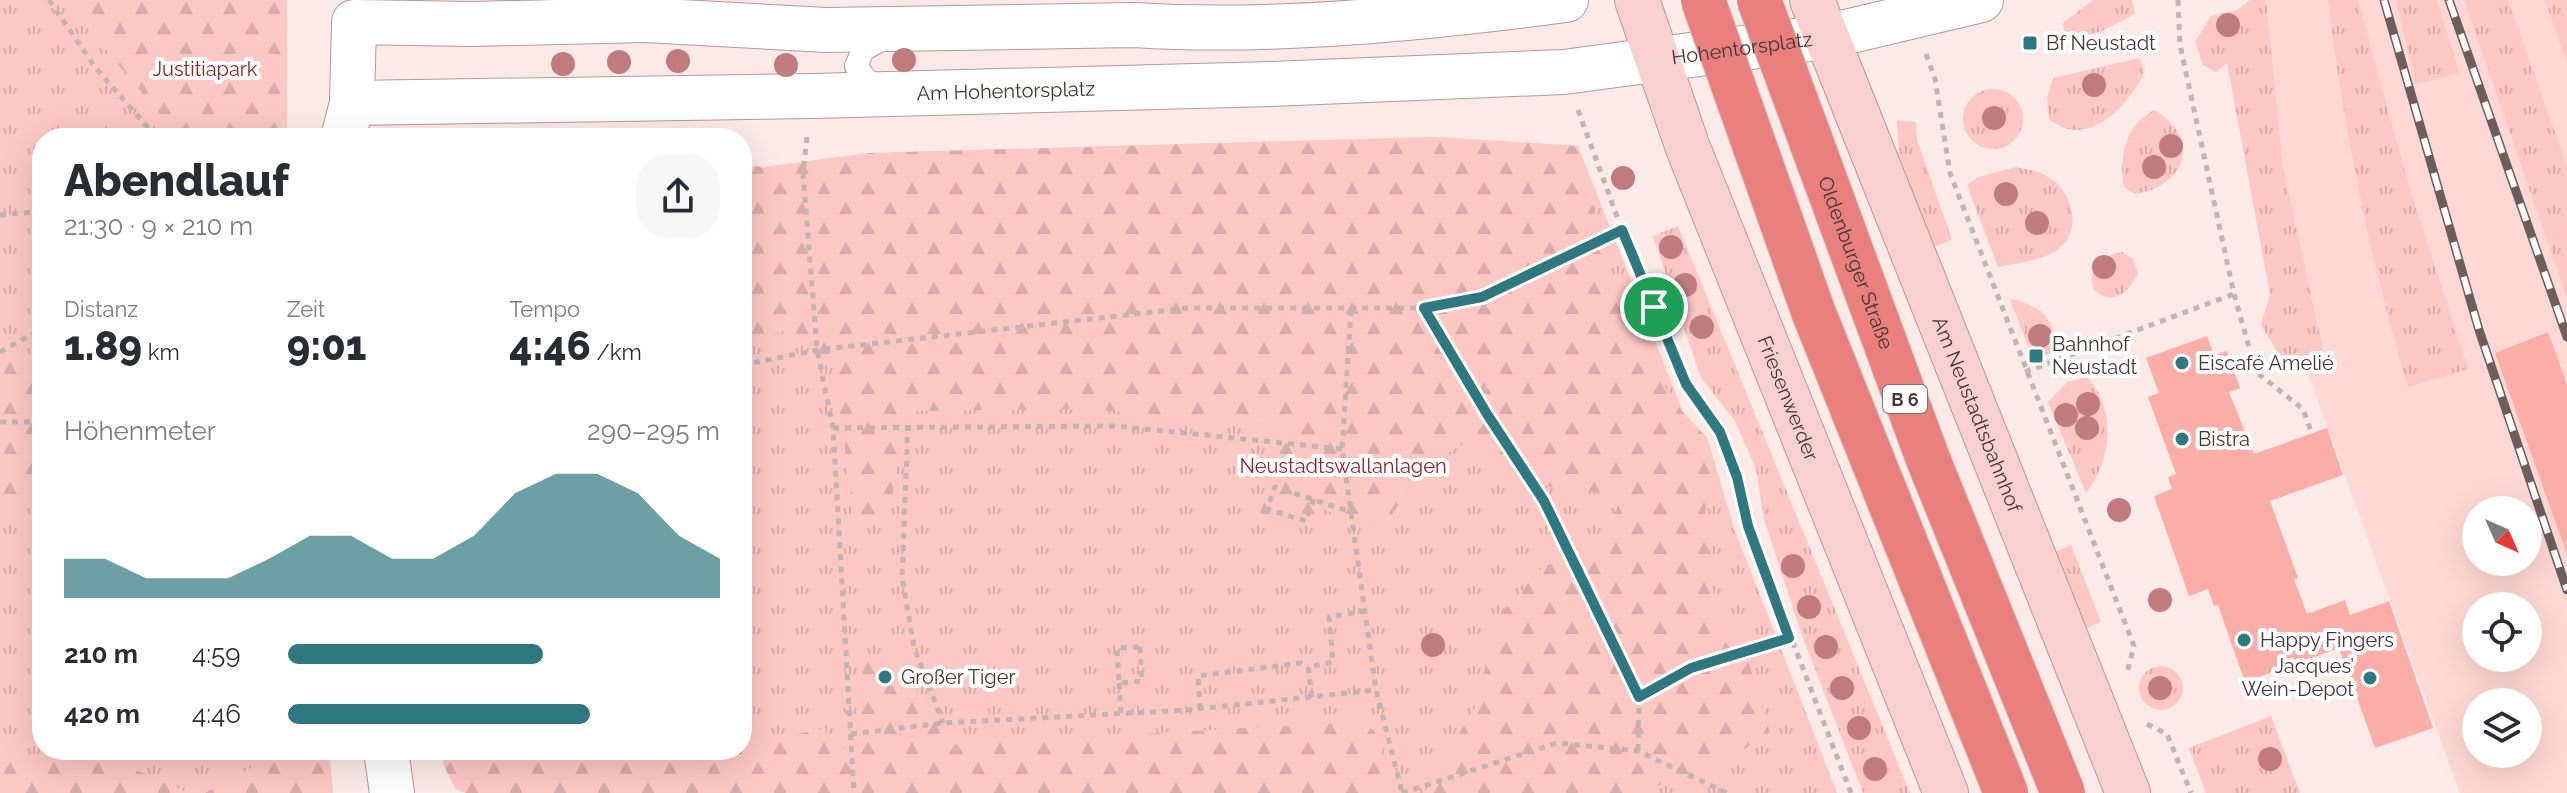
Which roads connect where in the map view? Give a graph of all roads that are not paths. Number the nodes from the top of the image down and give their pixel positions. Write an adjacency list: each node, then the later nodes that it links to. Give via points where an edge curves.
1 (1566, 0): 8 (street, via 1406,18)
2 (1637, 0): 10 (main road, Friesenwerder)
3 (1703, 0): 17 (highway, B 6, bridge, via 1813,311)
4 (1759, 0): 18 (highway, Oldenburger Straße / B 6, bridge, via 1922,444)
5 (1981, 0): 7 (street, Hohentorsplatz, via 1913,16)
6 (646, 10): 9 (street, via 826,30); 13 (street, via 471,24 354,22)
7 (1818, 18): 10 (street, Hohentorsplatz); 19 (main road, Am Neustadtsbahnhof)
8 (1185, 28): 9 (street); 11 (street, via 1174,58)
9 (904, 30): 12 (lane, via 863,50 856,66 881,89)
10 (1658, 59): 11 (street, Am Hohentorsplatz, via 1564,72); 16 (main road, Friesenwerder, via 1688,148)
11 (1126, 86): 12 (street, Am Hohentorsplatz)
12 (904, 94): 13 (street, Am Hohentorsplatz)
13 (352, 126)
14 (387, 760): 15 (street)
15 (392, 793)
16 (1946, 793)
17 (2006, 793)
18 (2063, 793)
19 (2128, 793)

